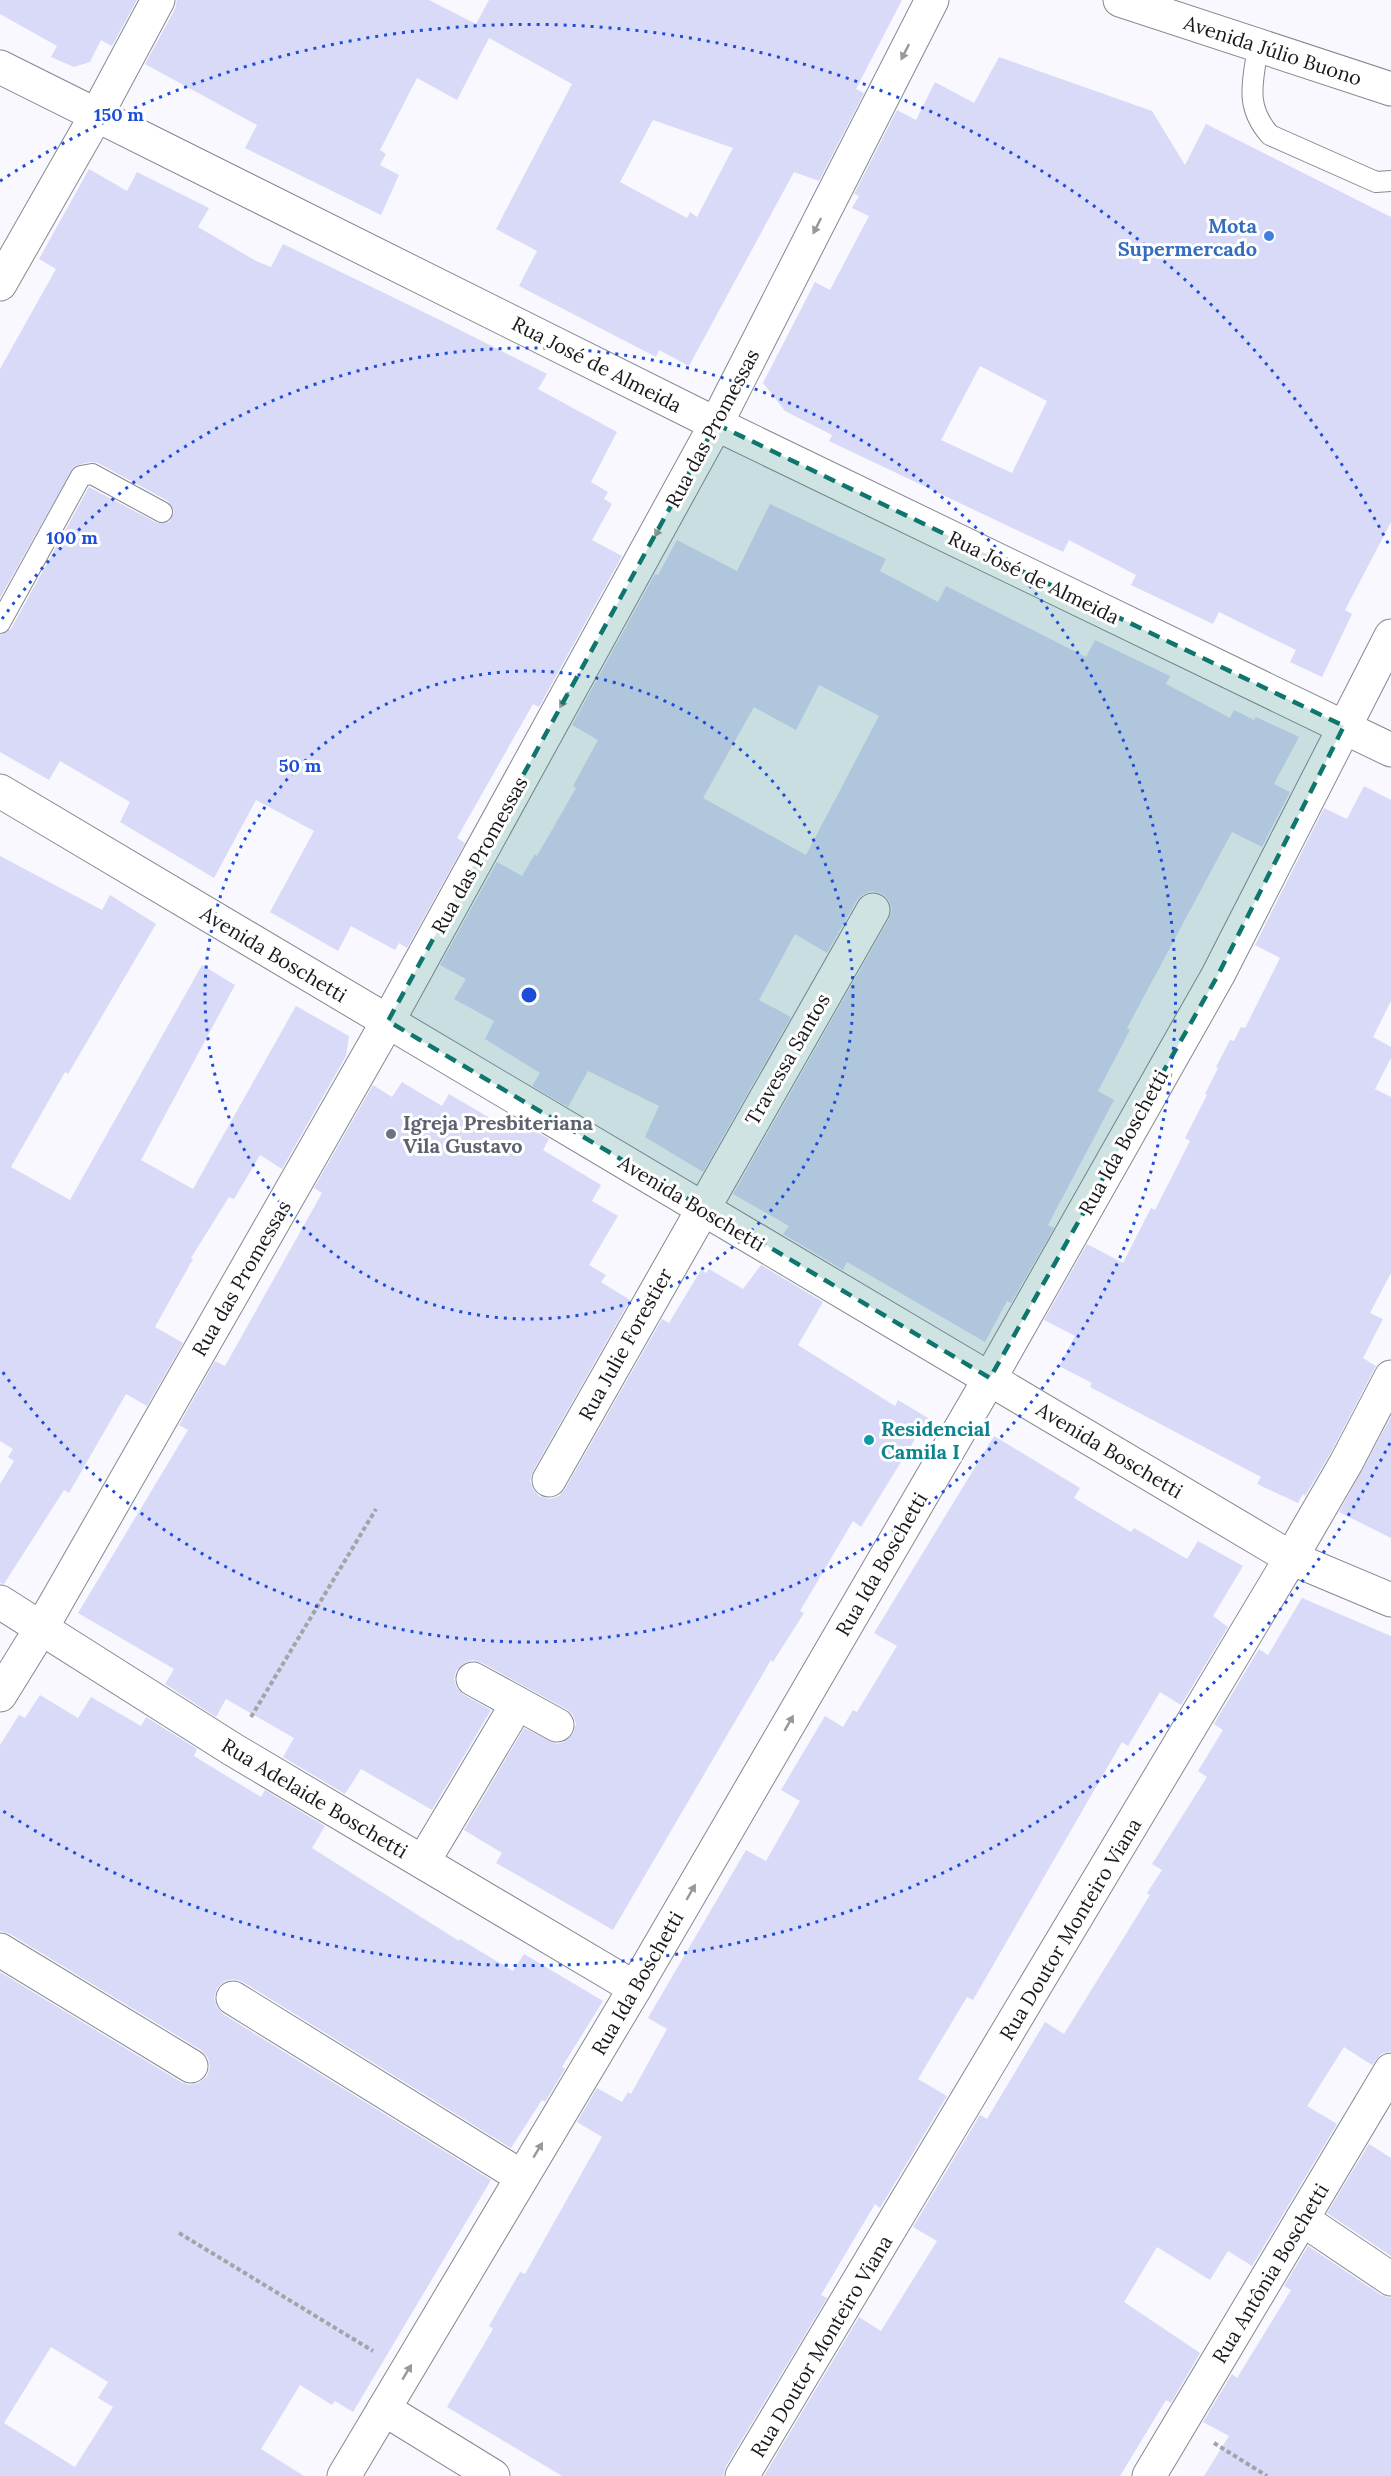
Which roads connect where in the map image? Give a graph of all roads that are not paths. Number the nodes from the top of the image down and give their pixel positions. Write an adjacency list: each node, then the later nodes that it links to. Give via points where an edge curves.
1 (158, 0): 8 (street)
2 (932, 0): 11 (street, Rua das Promessas, one-way to 11)
3 (1120, 0): 4 (street, Avenida Júlio Buono)
4 (1178, 9): 5 (street, Avenida Júlio Buono)
5 (1258, 47): 7 (street, Avenida Júlio Buono); 9 (lane, via 1254,110 1270,135 1376,182)
6 (0, 67): 8 (street, Rua José de Almeida)
7 (1391, 89)
8 (97, 114): 10 (street); 11 (street, Rua José de Almeida)
9 (1391, 181)
10 (0, 284)
11 (716, 424): 15 (street, Rua José de Almeida); 19 (street, Rua das Promessas, one-way to 19)
12 (162, 512): 13 (lane, via 92,474 81,476)
13 (0, 622)
14 (1391, 636): 15 (street, Rua Ida Boschetti)
15 (1344, 726): 16 (street, Rua José de Almeida); 22 (street, Rua Ida Boschetti, via 1218,975)
16 (1391, 750)
17 (0, 791): 19 (street, Avenida Boschetti)
18 (873, 910): 20 (street, Travessa Santos)
19 (388, 1021): 20 (street, Avenida Boschetti); 27 (street, Rua das Promessas)
20 (702, 1209): 22 (street, Avenida Boschetti); 23 (street, Rua Julie Forestier)
21 (1391, 1377): 24 (street, Rua Doutor Monteiro Viana)
22 (990, 1378): 24 (street, Avenida Boschetti); 34 (street, Rua Ida Boschetti, one-way to 22)
23 (549, 1480)
24 (1291, 1558): 25 (street, Avenida Boschetti); 44 (street, Rua Doutor Monteiro Viana)
25 (1391, 1600)
26 (0, 1602): 27 (street, Rua Adelaide Boschetti)
27 (42, 1627): 29 (street, Rua das Promessas); 32 (street, Rua Adelaide Boschetti, via 232,1749)
28 (473, 1679): 30 (street)
29 (0, 1695)
30 (517, 1704): 31 (street); 32 (street)
31 (557, 1725)
32 (423, 1862): 34 (street, Rua Adelaide Boschetti)
33 (0, 1950): 36 (street)
34 (635, 1988): 38 (street, Rua Ida Boschetti, one-way to 34)
35 (233, 1998): 38 (street)
36 (191, 2066)
37 (1391, 2070): 39 (street, Rua Antônia Boschetti)
38 (522, 2177): 41 (street, Rua Ida Boschetti, one-way to 38)
39 (1302, 2219): 40 (street); 45 (street, Rua Antônia Boschetti)
40 (1391, 2278)
41 (384, 2409): 42 (street, Rua Ida Boschetti); 43 (street)
42 (344, 2476)
43 (493, 2476)
44 (742, 2476)
45 (1149, 2476)

